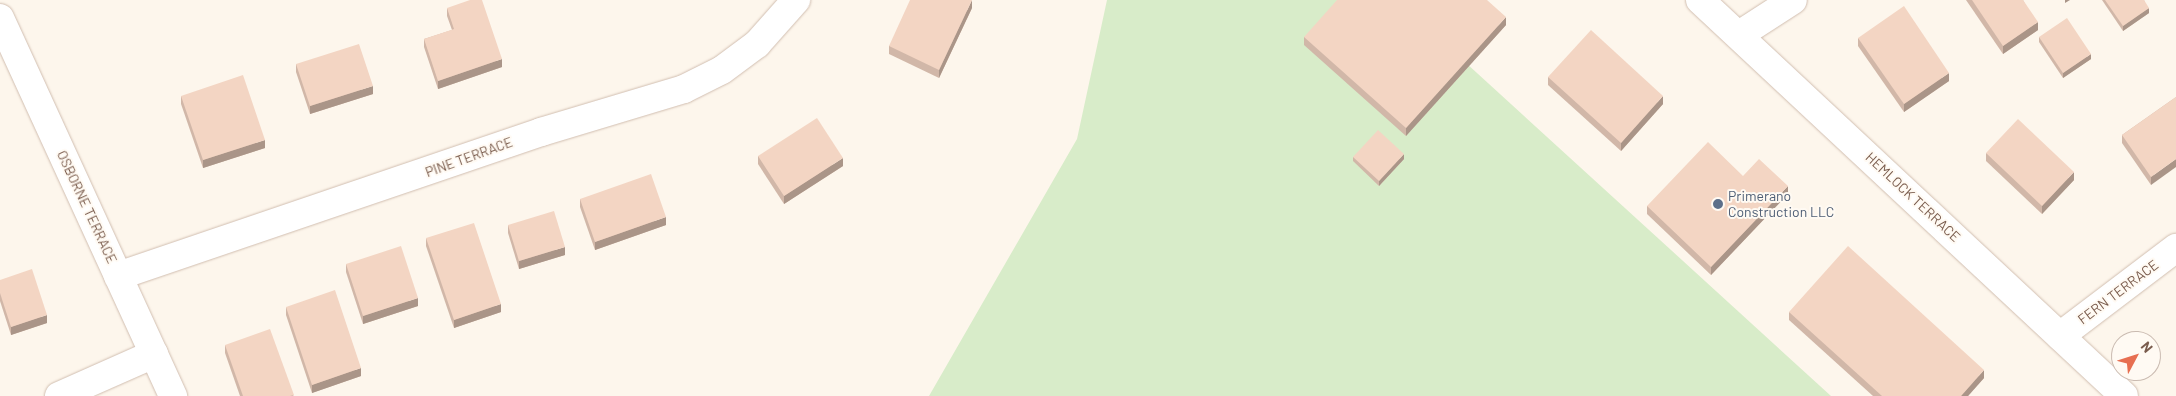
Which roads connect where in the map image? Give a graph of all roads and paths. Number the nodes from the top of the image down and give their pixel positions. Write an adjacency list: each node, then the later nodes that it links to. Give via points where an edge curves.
1 (796, 0): 7 (street, PINE TERRACE, via 757,44 722,70 684,89 541,132)
2 (1700, 0): 5 (street, HEMLOCK TERRACE)
3 (1792, 0): 5 (street)
4 (1, 22): 7 (street, OSBORNE TERRACE)
5 (1739, 36): 8 (street, HEMLOCK TERRACE)
6 (2176, 248): 8 (street, FERN TERRACE)
7 (118, 276): 9 (street, OSBORNE TERRACE)
8 (2060, 336): 12 (street, HEMLOCK TERRACE)
9 (154, 354): 10 (street); 11 (street, OSBORNE TERRACE)
10 (58, 396)
11 (173, 396)
12 (2124, 396)

